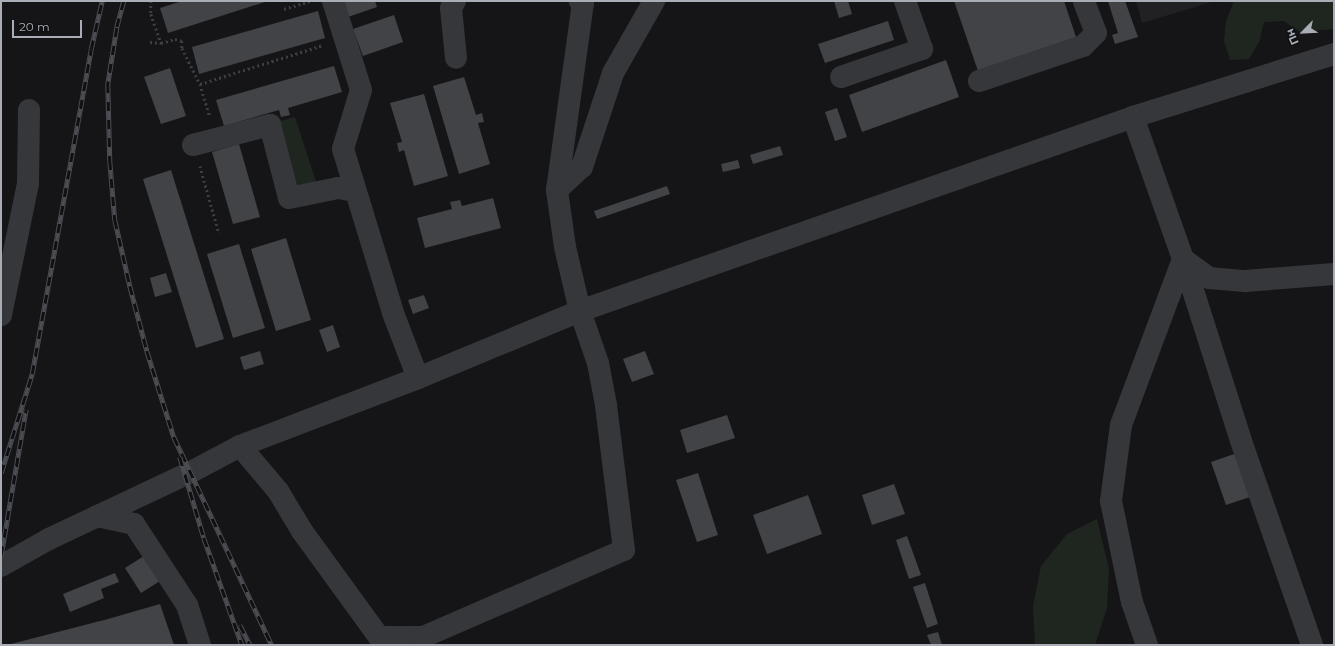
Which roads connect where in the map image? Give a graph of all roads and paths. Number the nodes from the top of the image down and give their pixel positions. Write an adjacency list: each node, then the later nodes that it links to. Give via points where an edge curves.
1 (152, 1): 12 (path, via 151,14)
2 (312, 1): 9 (path)
3 (333, 1): 10 (lane)
4 (455, 1): 14 (lane, via 451,8)
5 (580, 1): 22 (lane, via 583,3)
6 (654, 1): 22 (lane, via 613,73 582,167)
7 (905, 1): 15 (lane, via 922,49)
8 (1084, 1): 16 (lane, via 1096,33 1083,46)
9 (284, 9)
10 (344, 38): 17 (path); 23 (lane, via 361,90 343,149)
11 (150, 42): 12 (path)
12 (161, 43): 17 (path, via 175,39 182,41 182,48)
13 (1334, 54): 19 (lane)
14 (456, 58)
15 (841, 77)
16 (979, 81)
17 (200, 84): 20 (path)
18 (29, 110): 28 (lane, via 28,184)
19 (1133, 117): 25 (lane); 27 (lane)
20 (216, 138): 21 (lane); 23 (lane, via 270,125 289,198 338,188)
21 (193, 144): 24 (path)
22 (557, 190): 27 (lane, via 564,247)
23 (355, 191): 29 (lane, via 393,313)
24 (219, 233)
25 (1183, 259): 26 (lane, via 1209,278 1245,281); 34 (lane, via 1121,425 1111,501 1132,602); 35 (lane, via 1241,440)
26 (1334, 274)
27 (580, 311): 29 (lane); 30 (lane, via 598,363 606,405 624,550 423,637 379,637 302,531 278,491)
28 (1, 315)
29 (418, 378): 30 (lane)
30 (240, 446): 31 (lane)
31 (97, 516): 32 (lane); 33 (lane, via 134,524 187,605)
32 (1, 566)
33 (200, 645)
34 (1147, 645)
35 (1312, 645)

